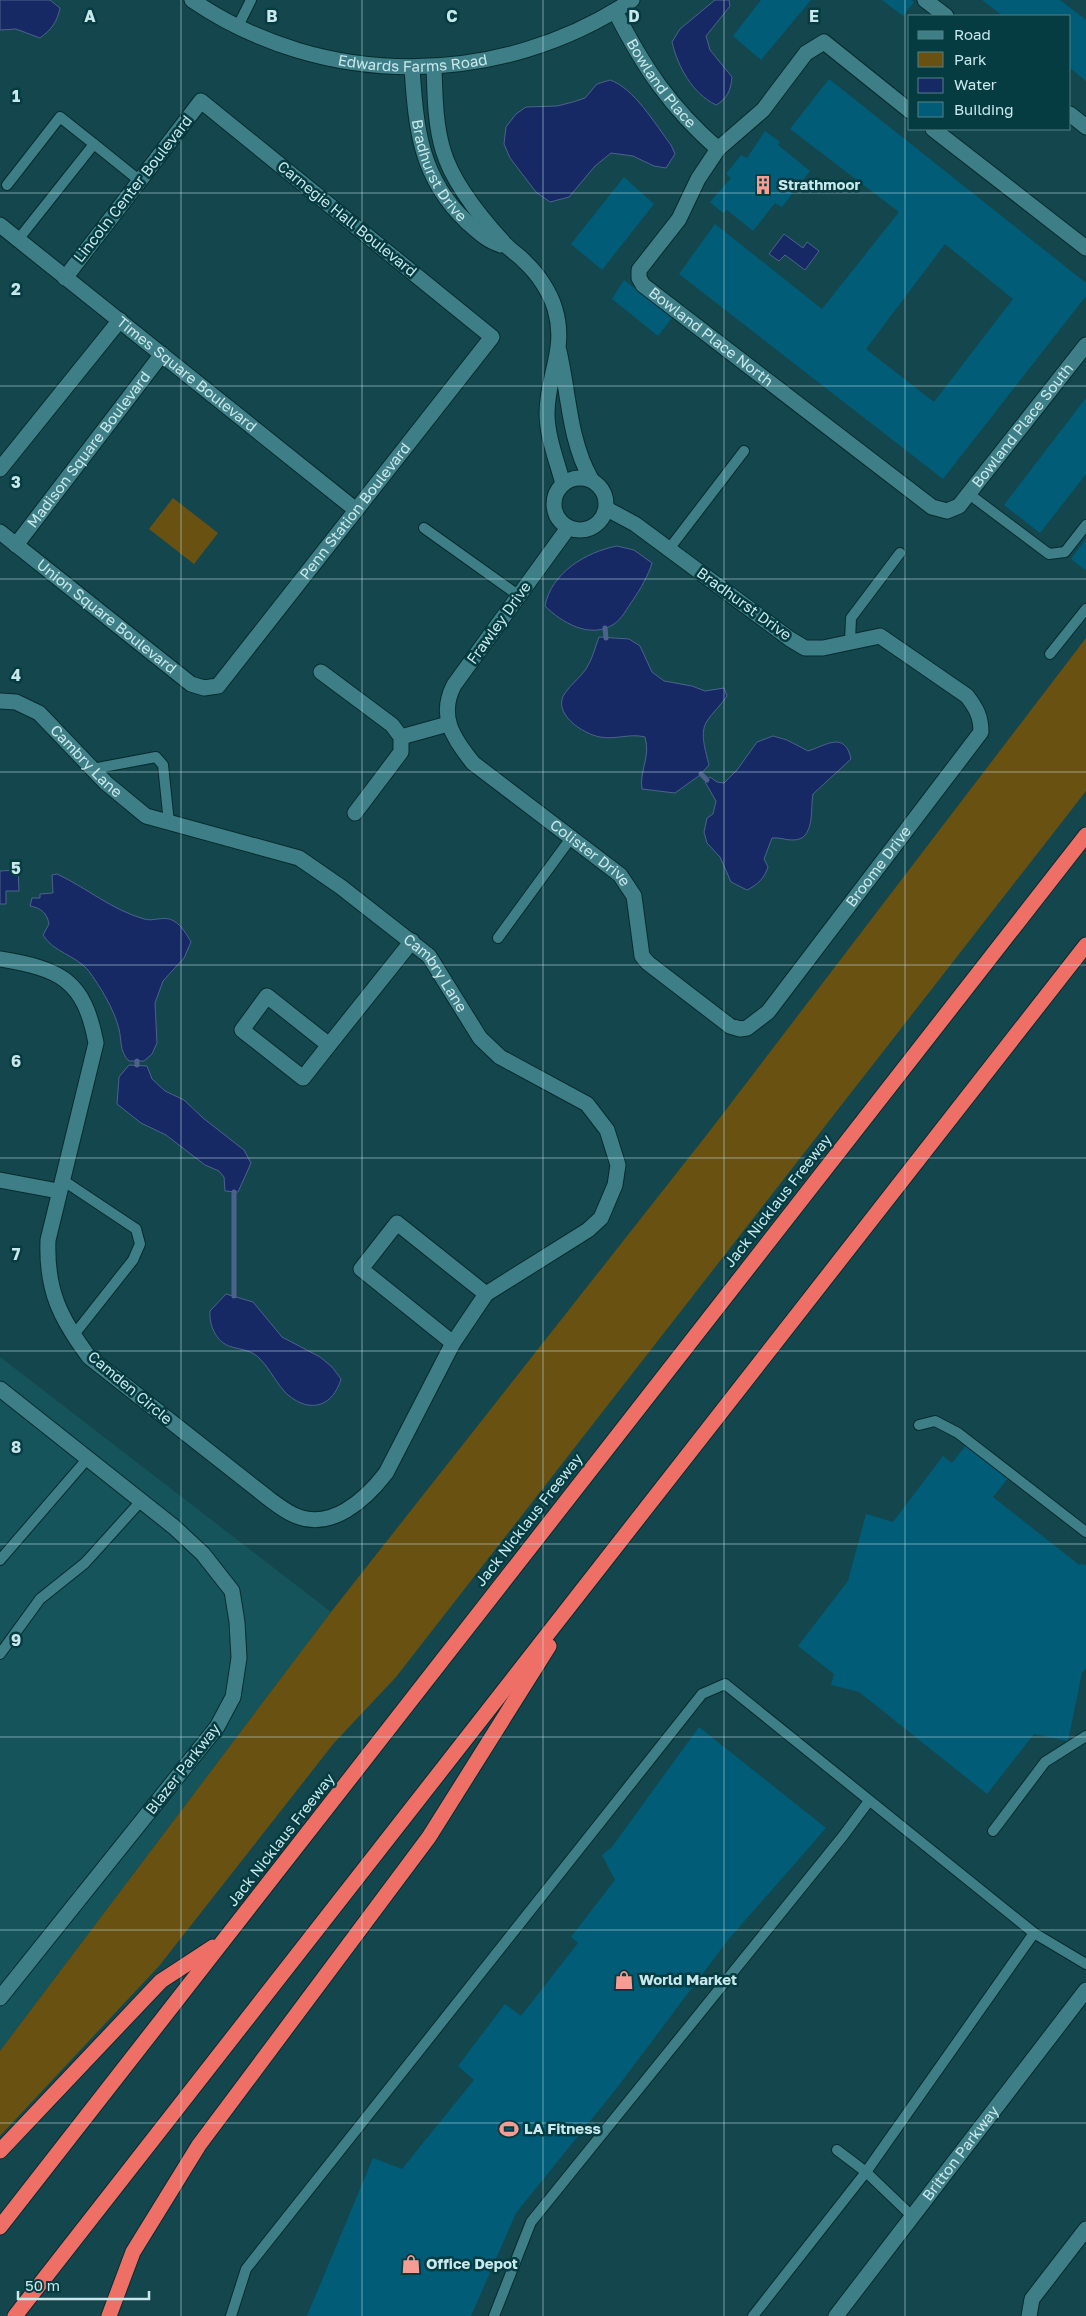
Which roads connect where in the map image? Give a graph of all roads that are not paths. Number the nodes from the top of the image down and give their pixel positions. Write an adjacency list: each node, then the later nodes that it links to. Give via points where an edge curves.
1 (192, 0): 7 (street, Edwards Farms Road)
2 (251, 0): 7 (lane)
3 (632, 0): 5 (street, Edwards Farms Road)
4 (930, 2): 6 (street)
5 (615, 11): 8 (street, Edwards Farms Road, via 548,44 494,60); 16 (street, Bowland Place, via 664,96)
6 (945, 15)
7 (238, 26): 9 (street, Edwards Farms Road, via 314,56)
8 (434, 67): 9 (street, Edwards Farms Road); 22 (street, Bradhurst Drive, via 443,150 459,183)
9 (412, 68): 22 (street, Bradhurst Drive, via 415,118 420,140 426,163 441,193 480,234)
10 (201, 101): 17 (street, Lincoln Center Boulevard); 26 (street, Carnegie Hall Boulevard)
11 (908, 109): 16 (street, Bowland Place North, via 824,42 806,53 763,110)
12 (1071, 115): 13 (street)
13 (1086, 128)
14 (934, 130): 23 (street)
15 (94, 144): 17 (lane); 18 (lane, via 60,117); 21 (lane)
16 (718, 149): 35 (street, Bowland Place North, via 698,179 679,219 640,270 639,278 643,285 932,507 946,512)
17 (140, 181): 24 (street, Lincoln Center Boulevard)
18 (6, 185)
19 (0, 225): 21 (street, Times Square Boulevard)
20 (0, 232): 21 (street, Times Square Boulevard)
21 (17, 241): 24 (street, Times Square Boulevard)
22 (508, 247): 28 (street, Bradhurst Drive, via 542,282 560,331)
23 (1086, 248)
24 (65, 278): 25 (street, Times Square Boulevard)
25 (120, 320): 29 (street, Times Square Boulevard); 31 (street)
26 (492, 337): 37 (street, Penn Station Boulevard)
27 (1086, 344): 34 (street, Bowland Place South)
28 (559, 350): 32 (street, Bradhurst Drive, via 573,434); 33 (street, Bradhurst Drive, via 549,384 547,415)
29 (162, 354): 37 (street, Times Square Boulevard); 42 (street, Madison Square Boulevard)
30 (744, 452): 43 (lane)
31 (0, 469)
32 (591, 479): 33 (street, via 571,478); 36 (street, via 604,491)
33 (563, 484): 40 (street, via 554,498 554,507)
34 (969, 494): 35 (street, Bowland Place South); 38 (lane, via 1049,554 1065,552)
35 (959, 506)
36 (607, 508): 40 (street, via 602,520 592,528 580,531); 43 (street, Bradhurst Drive)
37 (356, 510): 50 (street, Penn Station Boulevard)
38 (1086, 525)
39 (424, 528): 45 (lane)
40 (568, 528): 45 (street, Frawley Drive)
41 (0, 532): 42 (street, Union Square Boulevard)
42 (16, 545): 50 (street, Union Square Boulevard, via 191,684 204,688)
43 (669, 549): 47 (street, Bradhurst Drive, via 806,648 823,648)
44 (900, 553): 47 (lane, via 851,618)
45 (518, 595): 53 (street, Frawley Drive, via 454,685 446,705)
46 (1086, 609): 48 (lane)
47 (850, 641): 51 (street, Bradhurst Drive, via 880,636)
48 (1050, 654)
49 (321, 672): 54 (street, via 392,725)
50 (218, 686)
51 (967, 696): 64 (street, Broome Drive, via 977,709 981,732 768,1012)
52 (0, 701): 55 (street, Cambry Lane, via 16,702 38,713)
53 (448, 724): 54 (street); 59 (street, Colister Drive, via 473,763)
54 (401, 737): 56 (street, via 401,752)
55 (92, 769): 57 (street, Cambry Lane, via 146,816); 57 (lane, via 156,757 162,765)
56 (355, 813)
57 (169, 823): 61 (street, Cambry Lane, via 299,858)
58 (1086, 835): 83 (highway, Jack Nicklaus Freeway)
59 (572, 838): 60 (lane); 64 (street, Colister Drive, via 629,885 634,896 642,956 648,963 730,1026)
60 (498, 938)
61 (412, 941): 65 (street); 68 (street, Cambry Lane, via 429,956 470,1024 500,1057 587,1104 607,1130 618,1166 609,1201 600,1218 588,1230)
62 (1086, 944): 77 (highway)
63 (0, 959): 67 (street, Camden Circle, via 37,965 59,974 75,988 92,1022 96,1043)
64 (747, 1028)
65 (329, 1045): 65 (street, via 267,996 242,1030 303,1078)
66 (0, 1180): 67 (street)
67 (59, 1185): 69 (street, Camden Circle, via 48,1240 47,1263 57,1308); 69 (lane, via 136,1230 140,1244 133,1260)
68 (486, 1294): 70 (street, Cambry Lane); 70 (street, via 397,1223 361,1269)
69 (73, 1336): 70 (street, Camden Circle, via 89,1357 268,1498 295,1516 310,1518 324,1518 352,1508 371,1492 386,1473)
70 (453, 1342)
71 (0, 1388): 73 (street, Blazer Parkway)
72 (919, 1425): 75 (lane, via 935,1421 958,1433)
73 (88, 1458): 74 (street, Blazer Parkway); 76 (lane)
74 (141, 1502): 78 (lane, via 86,1563 40,1599); 86 (street, Blazer Parkway, via 204,1554 232,1591 240,1658 233,1696 218,1727)
75 (1086, 1532)
76 (0, 1560)
77 (593, 1575): 93 (highway); 94 (highway, via 429,1837 199,2145 133,2252)
78 (0, 1654)
79 (1086, 1736): 81 (lane, via 1045,1762)
80 (869, 1801): 82 (lane); 95 (lane, via 725,1684 702,1694 246,2269); 96 (lane, via 531,2222)
81 (994, 1831)
82 (1034, 1933): 84 (lane); 89 (lane)
83 (225, 1939): 88 (highway, via 161,1981); 91 (highway, Jack Nicklaus Freeway)
84 (1086, 1964)
85 (1086, 1990): 90 (street, Britton Parkway)
86 (0, 1998)
87 (837, 2150): 89 (lane)
88 (0, 2151)
89 (866, 2172): 90 (lane); 97 (lane)
90 (912, 2217): 98 (street, Britton Parkway)
91 (0, 2227)
92 (1086, 2229): 99 (street, via 1032,2300)
93 (15, 2316)
94 (109, 2316)
95 (231, 2316)
96 (494, 2316)
97 (753, 2316)
98 (836, 2316)
99 (1029, 2316)

